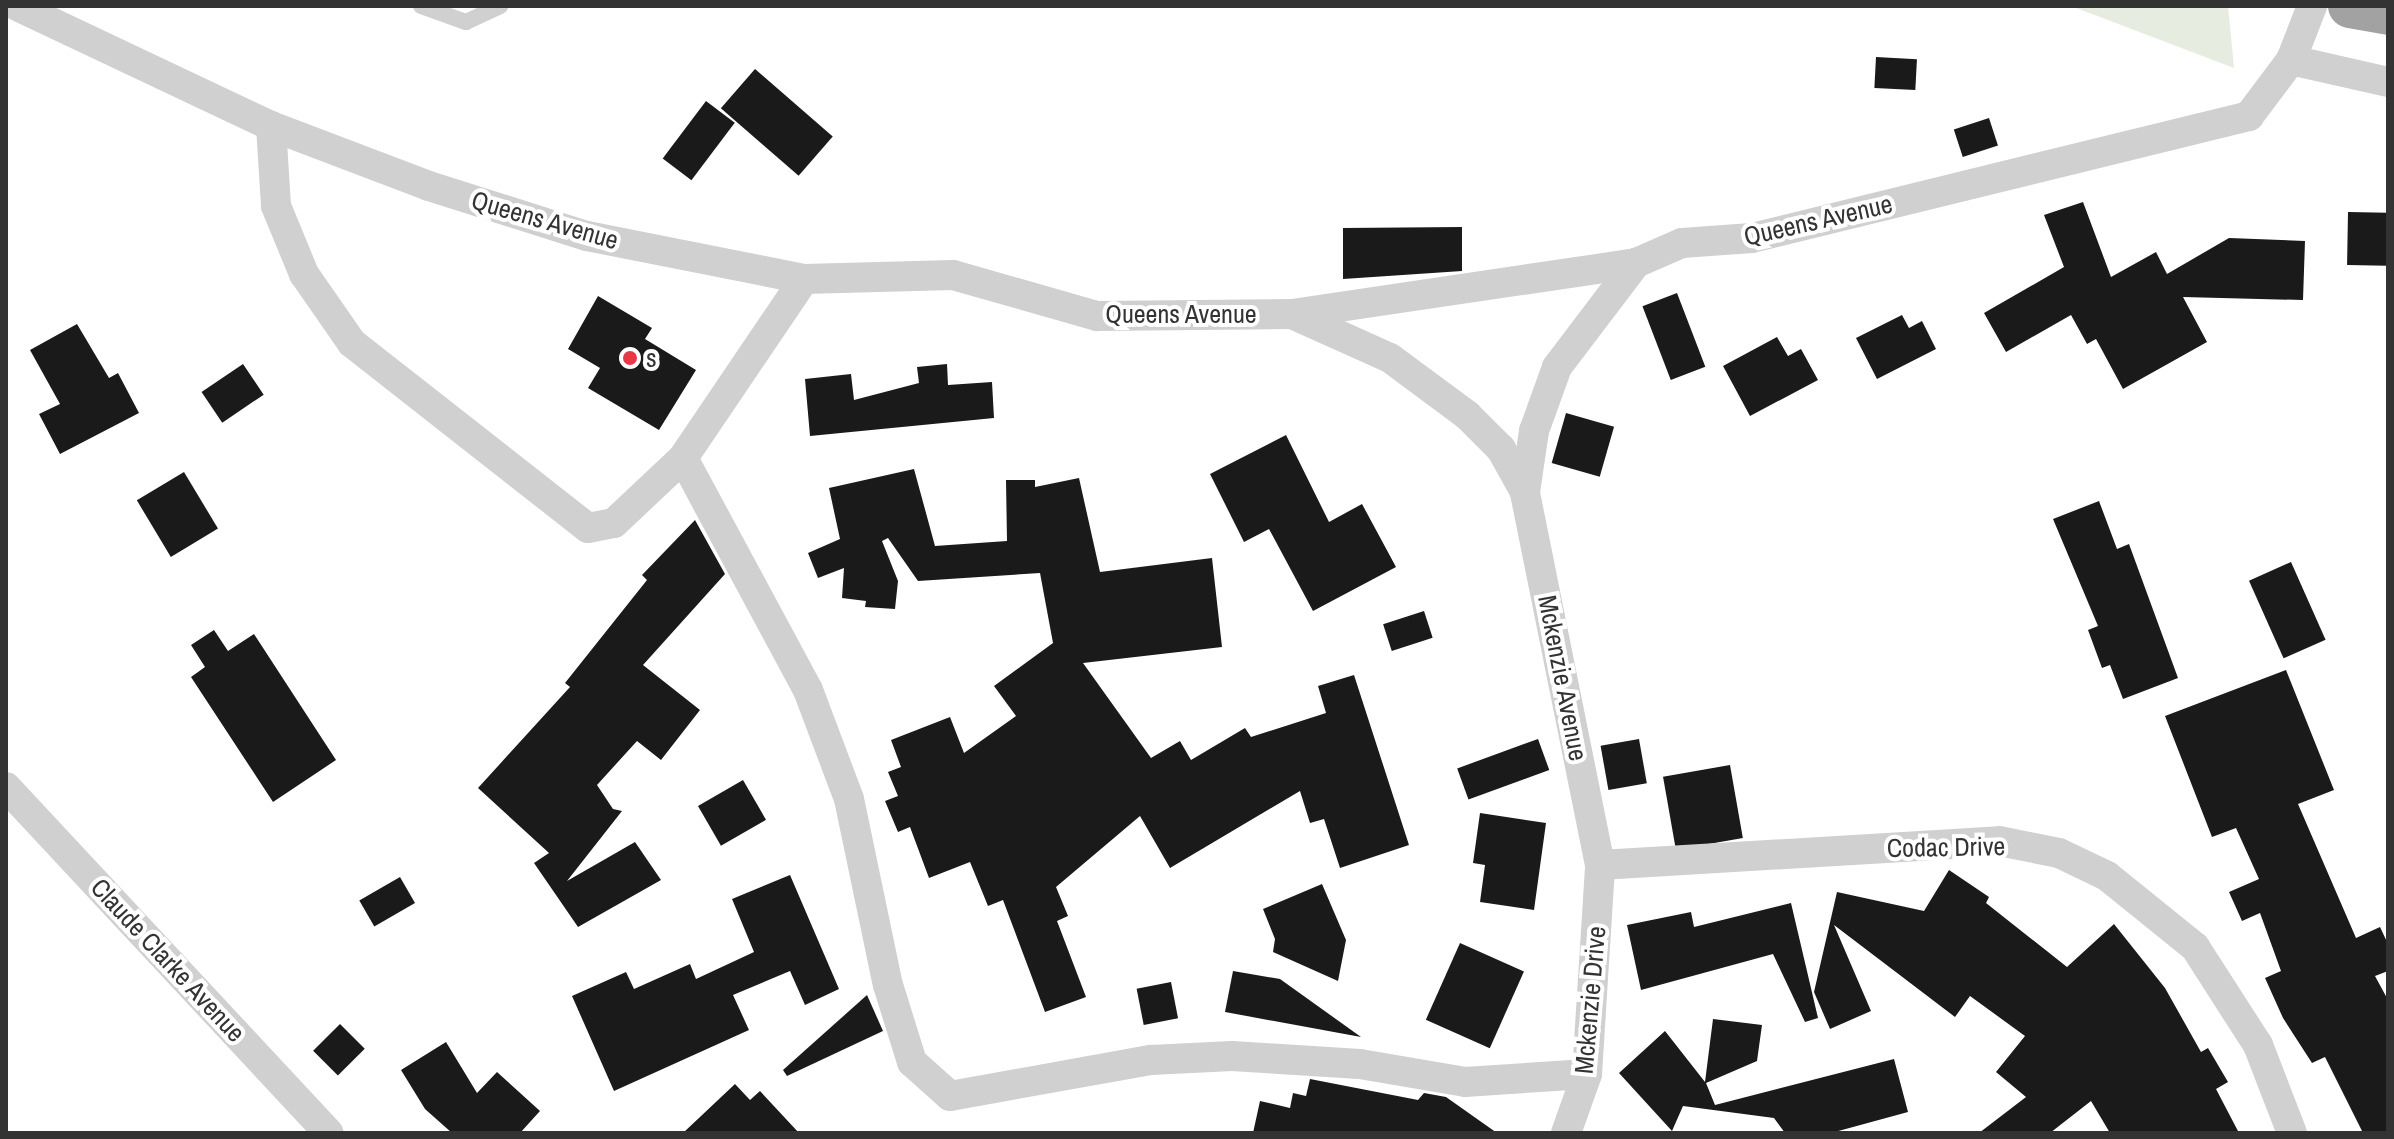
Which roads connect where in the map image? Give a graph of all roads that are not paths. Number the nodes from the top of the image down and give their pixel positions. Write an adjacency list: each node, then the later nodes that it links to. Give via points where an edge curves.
1 (17, 6): 9 (street, Queens Avenue)
2 (421, 6): 3 (lane, via 466,22)
3 (501, 6)
4 (2312, 6): 7 (street, Queens Avenue)
5 (2350, 6): 6 (highway)
6 (2388, 13)
7 (2291, 60): 8 (street); 10 (street, Queens Avenue, via 2249,116 1752,238 1682,243)
8 (2388, 82)
9 (271, 126): 11 (street, Queens Avenue, via 429,186 587,236); 13 (street, via 276,206 304,274 352,343 588,528 614,523)
10 (1636, 263): 12 (street, Queens Avenue); 14 (street, Mckenzie Avenue, via 1557,367 1534,431)
11 (804, 279): 12 (street, Queens Avenue, via 953,275 1097,316); 13 (street)
12 (1292, 314): 14 (street, Mckenzie Avenue, via 1390,358 1467,415 1501,449)
13 (683, 458): 17 (street, via 808,690 849,799 888,985 912,1062 950,1096 1151,1060 1232,1056 1360,1064 1465,1082)
14 (1525, 492): 16 (street, Mckenzie Avenue)
15 (6, 787): 18 (street, Claude Clarke Avenue)
16 (1600, 865): 17 (street, Mckenzie Drive); 20 (street, Codac Drive, via 1999,841 2059,853 2107,876 2195,947 2258,1045)
17 (1587, 1074): 19 (street, Mckenzie Drive)
18 (329, 1133)
19 (1566, 1133)
20 (2292, 1133)

